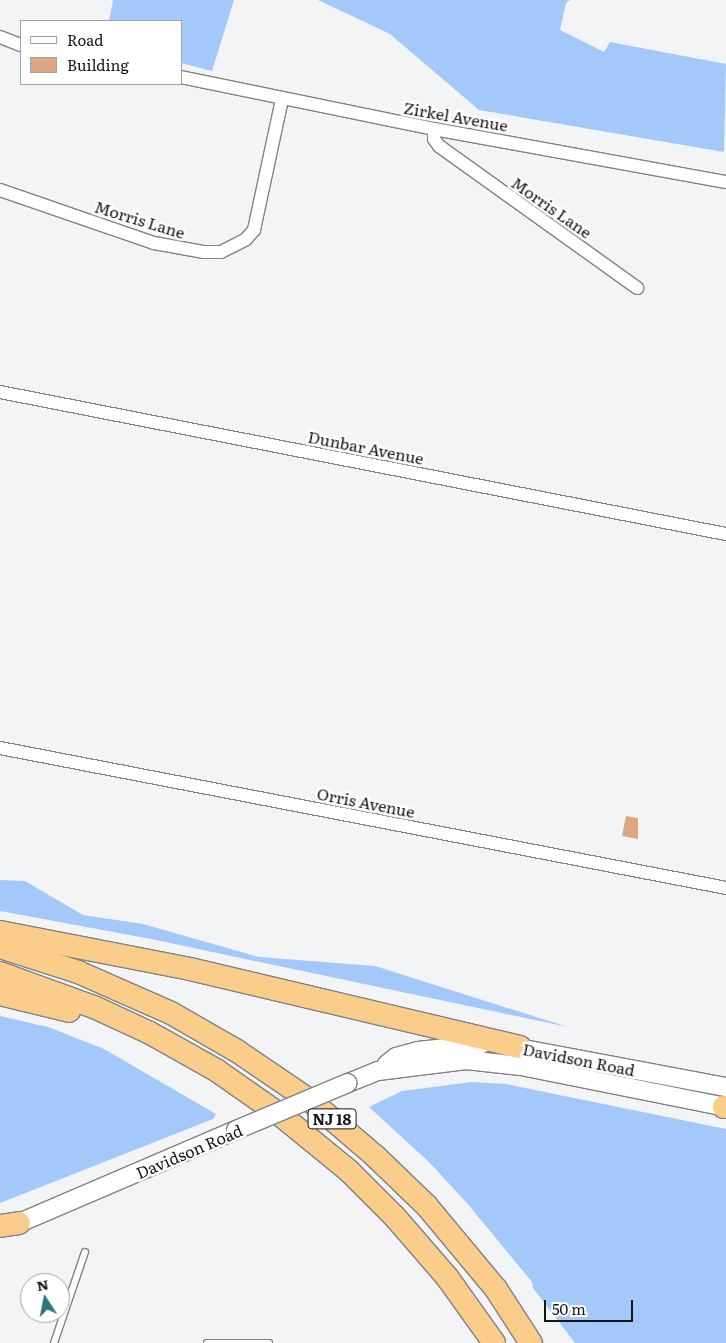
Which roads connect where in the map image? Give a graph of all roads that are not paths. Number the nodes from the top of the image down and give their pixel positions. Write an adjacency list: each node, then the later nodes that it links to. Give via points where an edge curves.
1 (0, 37): 2 (street)
2 (17, 44)
3 (182, 77): 4 (street, Zirkel Avenue)
4 (282, 99): 5 (street, Zirkel Avenue); 7 (street, Morris Lane, via 256,224 246,239 222,252 154,243)
5 (434, 129): 6 (street, Zirkel Avenue); 8 (street, Morris Lane, via 434,139 439,146)
6 (726, 182)
7 (0, 190)
8 (637, 288)
9 (0, 392): 10 (street, Dunbar Avenue)
10 (726, 534)
11 (0, 748): 12 (street, Orris Avenue)
12 (726, 888)
13 (0, 932): 17 (highway, via 190,969)
14 (0, 947): 23 (highway, NJ 18, via 78,972 162,1009 237,1050 305,1097 375,1156 426,1205)
15 (0, 973): 18 (highway, NJ 18, via 94,1007)
16 (0, 994): 18 (highway, via 92,1018)
17 (520, 1047): 19 (main road, Davidson Road, via 466,1044 434,1048 396,1057); 20 (main road, Davidson Road)
18 (201, 1062): 27 (highway, NJ 18, via 282,1117 349,1171 395,1217 447,1277)
19 (378, 1071): 20 (main road, Davidson Road, via 445,1061 496,1062); 21 (main road, Davidson Road, bridge)
20 (726, 1102)
21 (6, 1227)
22 (85, 1252): 24 (lane)
23 (514, 1316): 28 (highway, NJ 18); 29 (highway, via 532,1325)
24 (54, 1343)
25 (208, 1343): 26 (lane)
26 (269, 1343)
27 (494, 1343)
28 (531, 1343)
29 (546, 1343)

